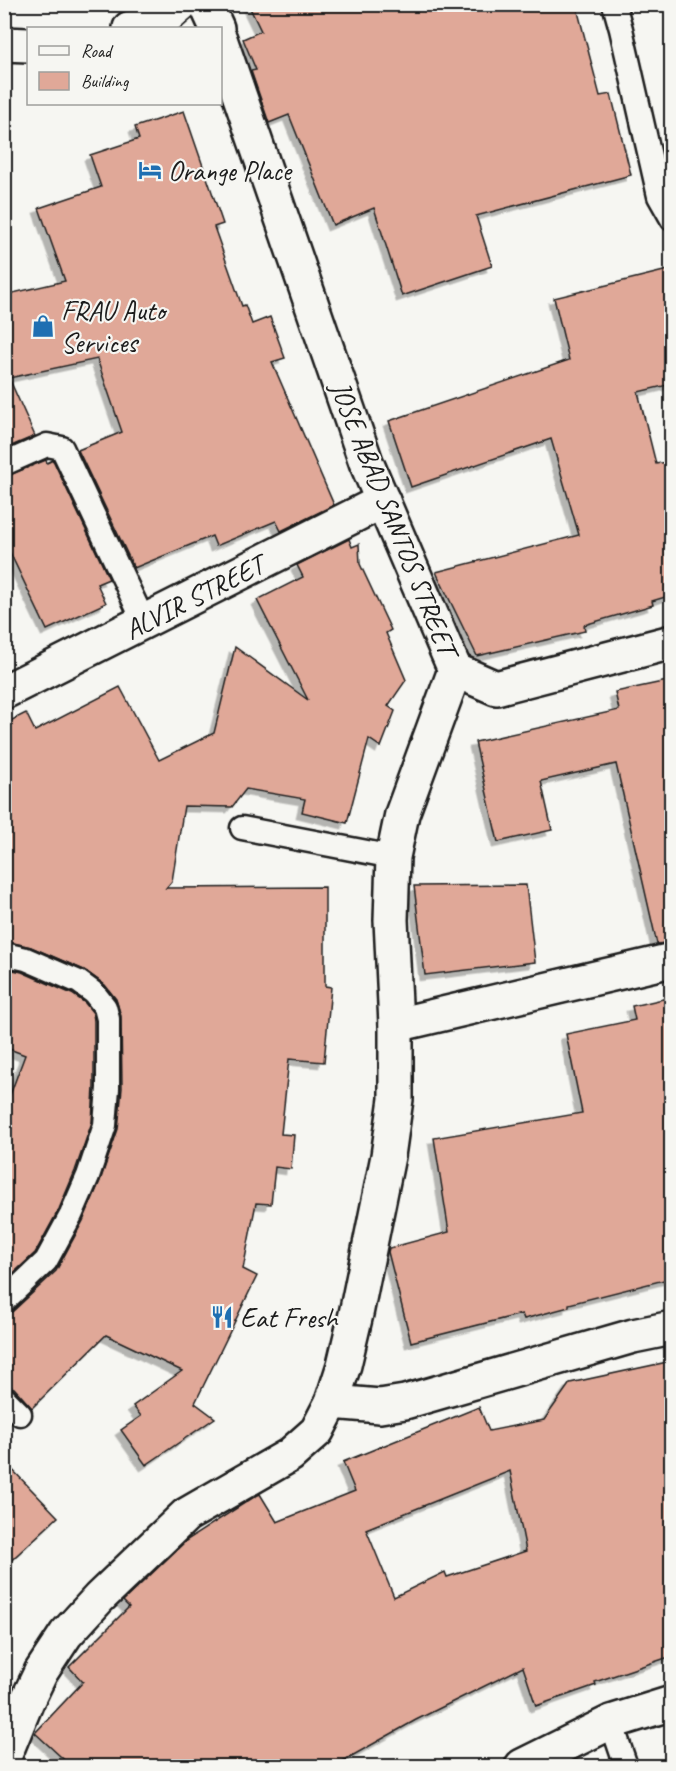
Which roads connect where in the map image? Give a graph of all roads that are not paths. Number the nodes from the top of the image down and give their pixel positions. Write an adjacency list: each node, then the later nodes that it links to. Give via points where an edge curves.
1 (182, 4): 4 (street, via 165,18)
2 (206, 4): 5 (street)
3 (614, 4): 9 (lane, via 660,196)
4 (134, 27)
5 (217, 27)
6 (4, 44): 7 (street)
7 (27, 45)
8 (222, 45): 11 (street, JOSE ABAD SANTOS STREET, via 366,462)
9 (672, 219)
10 (4, 464): 12 (lane, via 47,445 62,448)
11 (383, 501): 12 (street, ALVIR STREET); 14 (street, JOSE ABAD SANTOS STREET)
12 (144, 622): 15 (street, ALVIR STREET)
13 (672, 642): 14 (street, via 496,688)
14 (455, 670): 17 (street, JOSE ABAD SANTOS STREET, via 402,814)
15 (4, 692)
16 (242, 828): 17 (lane)
17 (393, 857): 20 (street, JOSE ABAD SANTOS STREET, via 391,920)
18 (4, 954): 21 (lane, via 26,959 79,982 105,1007 108,1088 105,1125 71,1215 46,1261)
19 (672, 960): 20 (street)
20 (396, 1025): 23 (street, JOSE ABAD SANTOS STREET, via 396,1099 388,1156 356,1314)
21 (4, 1301)
22 (672, 1328): 23 (street, via 405,1401 380,1406)
23 (332, 1402): 26 (street, JOSE ABAD SANTOS STREET, via 317,1431 290,1455 186,1515 92,1605 66,1634 41,1672)
24 (672, 1703): 25 (street)
25 (610, 1722): 27 (street); 28 (lane)
26 (4, 1757)
27 (522, 1767)
28 (626, 1767)

